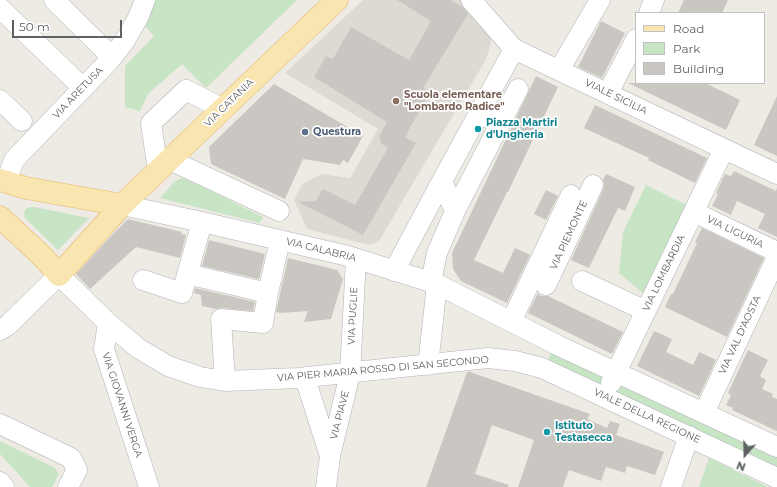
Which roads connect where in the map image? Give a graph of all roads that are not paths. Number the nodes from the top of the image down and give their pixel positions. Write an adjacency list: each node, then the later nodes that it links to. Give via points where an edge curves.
1 (54, 0): 11 (street)
2 (145, 0): 11 (street, VIA ARETUSA, via 138,18)
3 (337, 0): 17 (main road, VIA CATANIA)
4 (471, 0): 10 (street, VIALE SICILIA)
5 (600, 0): 12 (street)
6 (654, 0): 8 (street)
7 (0, 8): 13 (street)
8 (649, 12)
9 (635, 41): 15 (street)
10 (514, 49): 12 (street, VIALE SICILIA); 18 (street)
11 (112, 57): 13 (street, VIA ARETUSA)
12 (558, 70): 15 (street, VIALE SICILIA)
13 (84, 88): 25 (street, VIA ARETUSA, via 14,160)
14 (518, 90): 20 (street)
15 (608, 93): 21 (street, VIALE SICILIA)
16 (0, 100): 19 (street)
17 (223, 109): 22 (main road, VIA CATANIA); 22 (street, via 186,90 176,99 151,123)
18 (479, 114): 20 (street); 24 (street)
19 (22, 121)
20 (500, 124): 30 (street)
21 (724, 149): 23 (street, VIALE SICILIA); 31 (street, VIA LOMBARDIA)
22 (164, 165): 28 (main road, VIA CATANIA); 29 (street)
23 (777, 174)
24 (442, 180): 30 (street); 38 (street)
25 (11, 183): 28 (main road); 32 (main road, via 12,199)
26 (593, 185): 44 (street, VIA PIEMONTE)
27 (571, 195): 48 (street)
28 (122, 205): 33 (street, VIA CALABRIA); 40 (main road, VIA CATANIA)
29 (279, 211)
30 (455, 211): 43 (street, via 437,253)
31 (694, 212): 35 (street, VIA LIGURIA); 46 (street, VIA LOMBARDIA)
32 (2, 218): 40 (main road, VIA PIER MARIA ROSSO DI SAN SECONDO)
33 (202, 222): 34 (street, VIA CALABRIA); 39 (street)
34 (280, 240): 37 (street, VIA CALABRIA); 45 (street)
35 (777, 252)
36 (777, 257): 59 (street, VIA VAL D'AOSTA)
37 (356, 259): 38 (street, VIA CALABRIA); 55 (street, VIA PUGLIE)
38 (394, 270): 43 (street, VIA CALABRIA)
39 (187, 274): 41 (street, via 182,293); 45 (street)
40 (59, 275): 47 (street, VIA PIER MARIA ROSSO DI SAN SECONDO); 49 (street)
41 (143, 280)
42 (582, 281): 46 (street)
43 (434, 283): 48 (street, VIA CALABRIA); 52 (street)
44 (546, 285)
45 (268, 293): 57 (street, via 263,323 221,319)
46 (646, 311): 54 (street, VIA LOMBARDIA)
47 (108, 323): 57 (street, VIA PIER MARIA ROSSO DI SAN SECONDO, via 138,348 168,366 200,377); 68 (street, VIA GIOVANNI VERGA, via 104,349)
48 (522, 328): 50 (street); 51 (street, via 533,340 532,349 525,356)
49 (0, 330)
50 (557, 345): 53 (street, via 549,357); 54 (street)
51 (515, 360): 52 (street, VIA PIER MARIA ROSSO DI SAN SECONDO, via 488,358); 53 (street, VIALE DELLA REGIONE)
52 (428, 365): 55 (street, VIA PIER MARIA ROSSO DI SAN SECONDO)
53 (550, 372): 58 (street, VIALE DELLA REGIONE)
54 (616, 372): 58 (street, VIA LOMBARDIA); 59 (street)
55 (350, 374): 56 (street, VIA PIER MARIA ROSSO DI SAN SECONDO); 63 (street, VIA PIAVE)
56 (306, 378): 57 (street, VIA PIER MARIA ROSSO DI SAN SECONDO); 63 (street, VIA PIAVE)
57 (225, 381)
58 (605, 397): 61 (street, VIALE DELLA REGIONE)
59 (704, 413): 62 (street)
60 (0, 424): 67 (street, via 71,458 77,470)
61 (689, 436): 64 (street, VIALE DELLA REGIONE); 70 (street)
62 (777, 447)
63 (330, 456): 69 (street, VIA PIAVE)
64 (777, 478)
65 (0, 482): 66 (street)
66 (4, 487)
67 (68, 487)
68 (149, 487)
69 (326, 487)
70 (671, 487)

